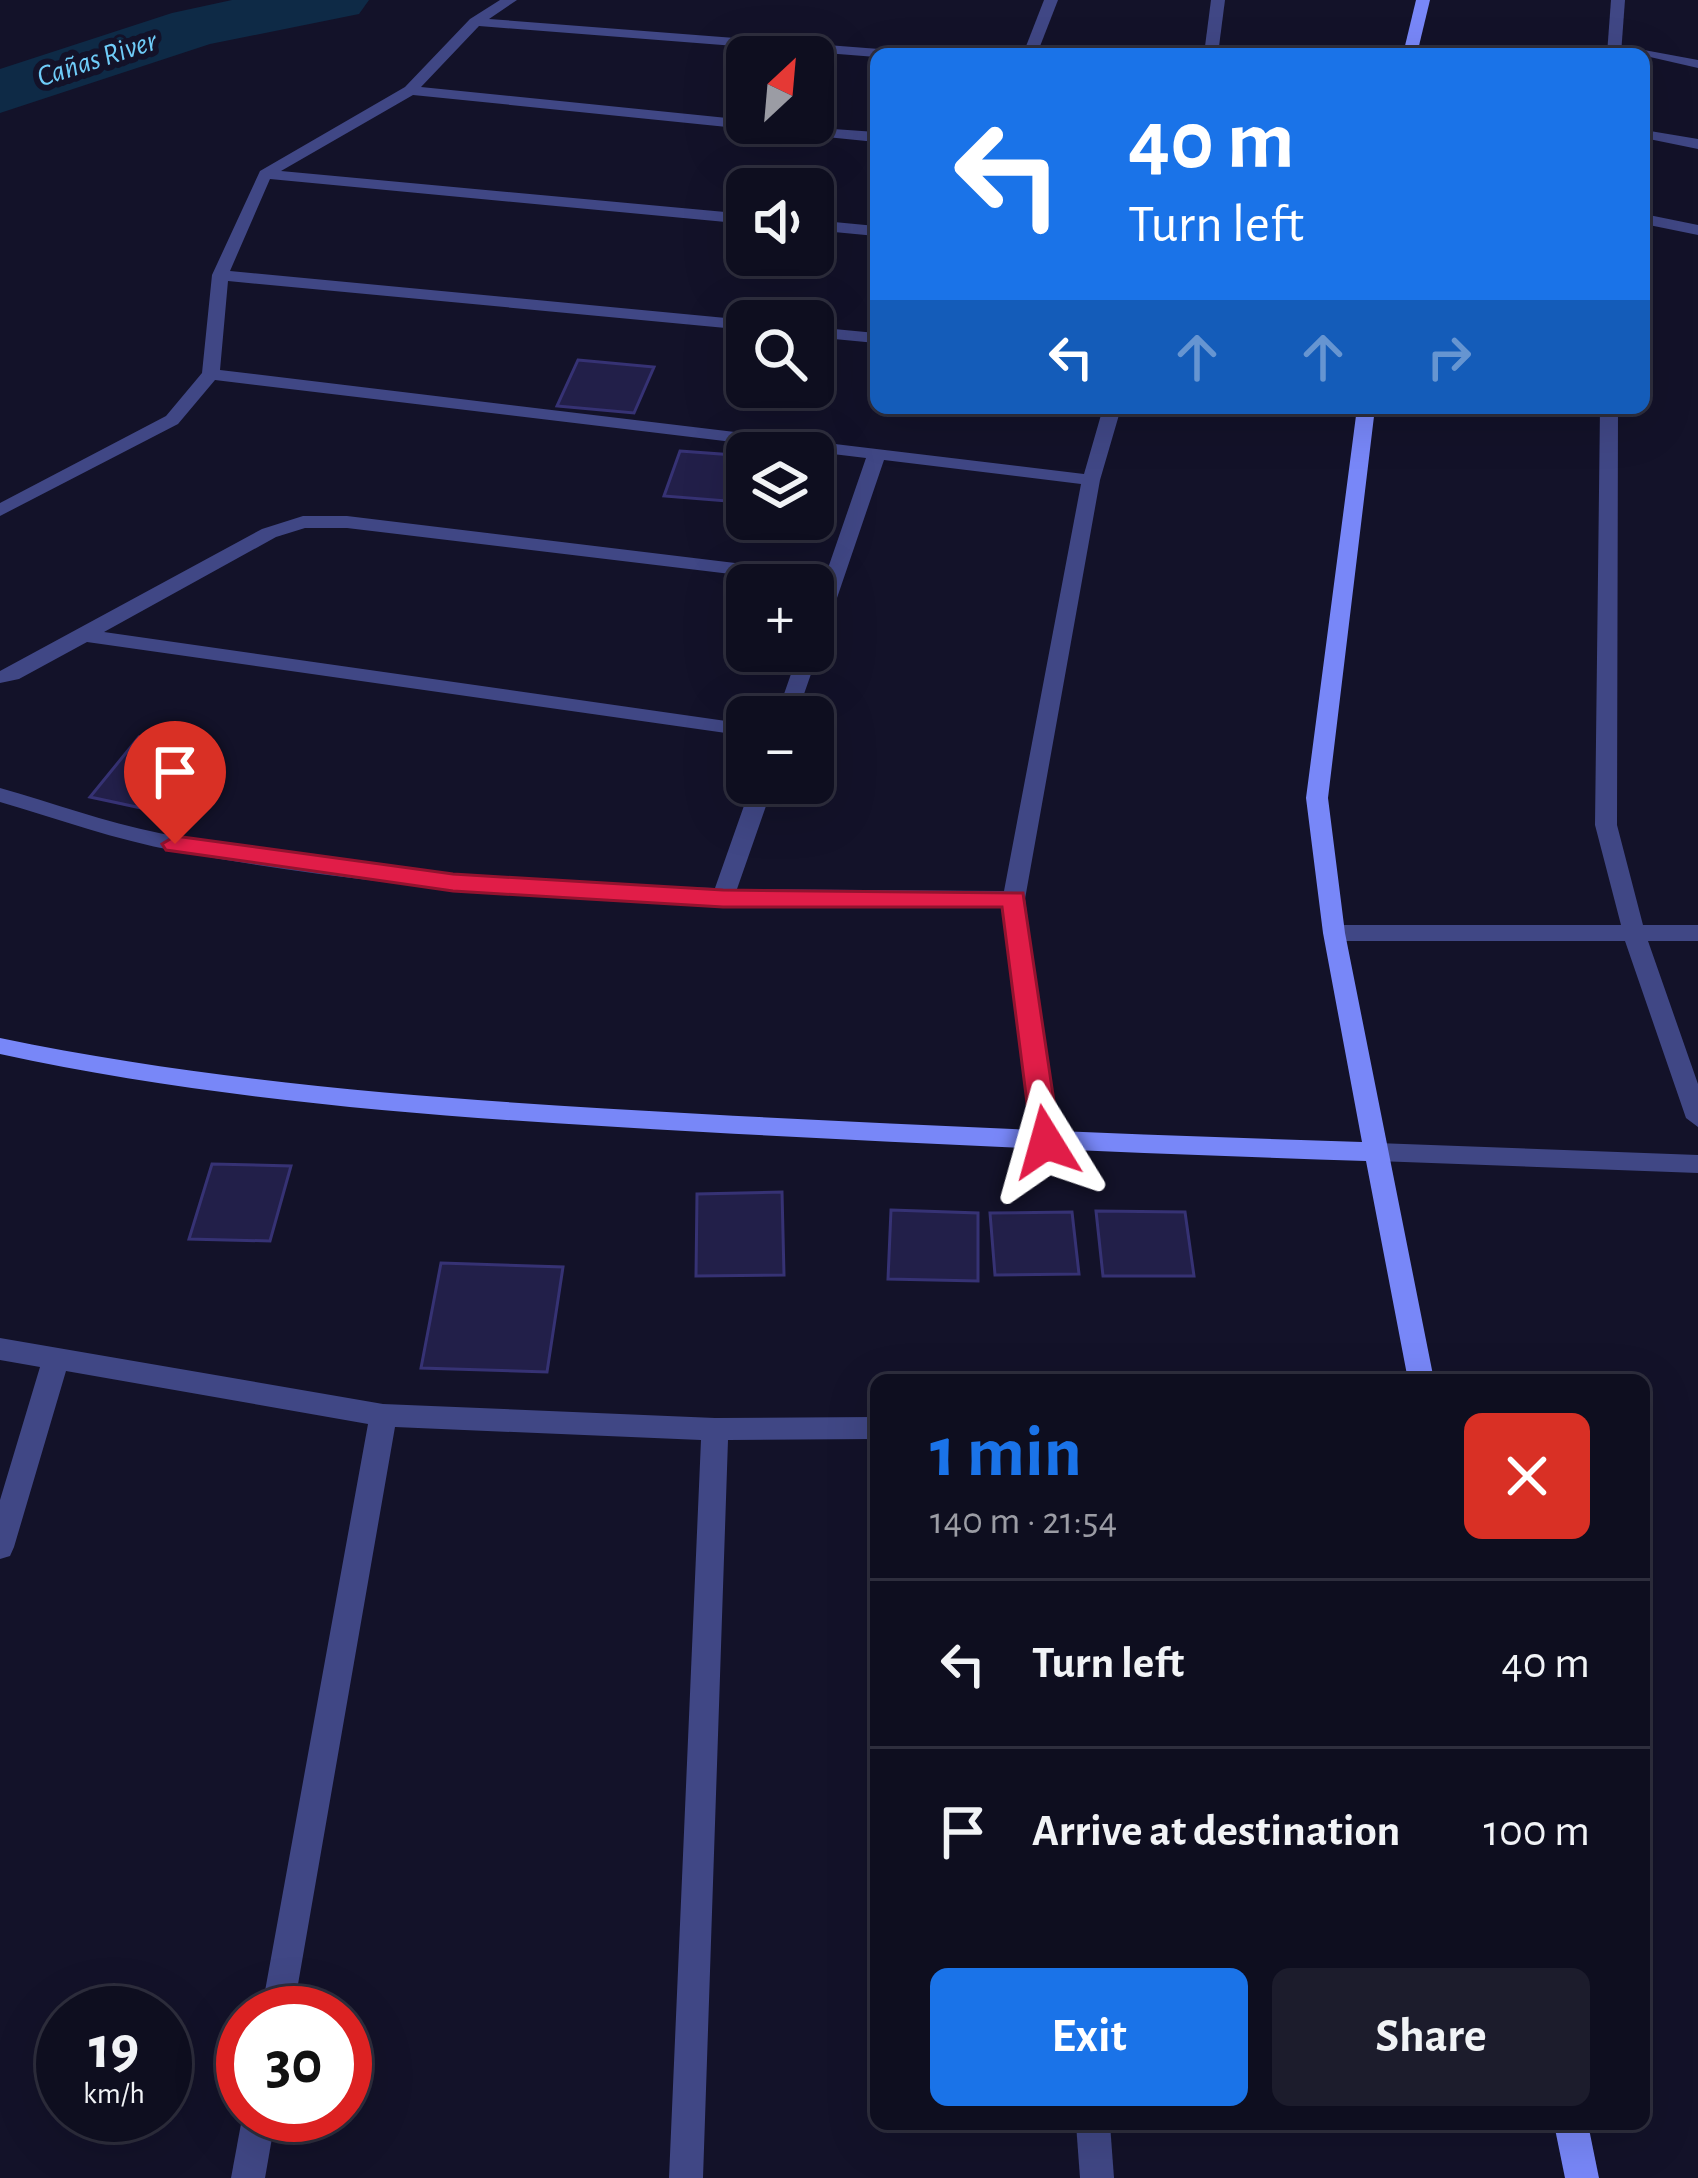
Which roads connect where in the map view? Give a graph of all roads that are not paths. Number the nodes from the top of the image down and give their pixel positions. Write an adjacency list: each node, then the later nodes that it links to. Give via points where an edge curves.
1 (509, 0): 6 (street)
2 (1051, 0): 7 (street)
3 (1218, 0): 8 (street)
4 (1423, 0): 9 (street)
5 (1618, 0): 10 (street)
6 (475, 22): 11 (street); 14 (street)
7 (1032, 48)
8 (1212, 48)
9 (1411, 48)
10 (1614, 48)
11 (870, 52)
12 (1650, 55): 13 (street)
13 (1698, 64)
14 (410, 90): 16 (street); 18 (street)
15 (1650, 135): 17 (street)
16 (870, 136)
17 (1698, 144)
18 (265, 174): 19 (street); 24 (street)
19 (726, 217)
20 (1650, 220): 23 (street)
21 (834, 227): 22 (street)
22 (870, 230)
23 (1698, 230)
24 (220, 275): 25 (street); 28 (street)
25 (726, 324)
26 (834, 334): 27 (street)
27 (870, 337)
28 (211, 374): 32 (street); 34 (street, via 172,420)
29 (1110, 414): 33 (street)
30 (1365, 414): 44 (street, via 1317,798)
31 (1609, 414): 46 (street, via 1606,825)
32 (877, 454): 33 (street); 36 (street)
33 (1091, 480): 43 (street)
34 (0, 510)
35 (726, 567): 37 (street, via 303,522)
36 (834, 577)
37 (83, 635): 38 (street); 39 (street)
38 (0, 677)
39 (726, 727)
40 (0, 795): 42 (street, via 175,844 453,883)
41 (756, 804): 42 (street)
42 (723, 898): 43 (street)
43 (1014, 899): 49 (street)
44 (1334, 933): 46 (street); 50 (street)
45 (1698, 933): 46 (street)
46 (1634, 934): 48 (street)
47 (0, 1046): 49 (street, via 306,1099)
48 (1698, 1118)
49 (1046, 1142): 50 (street)
50 (1377, 1151): 51 (street); 54 (street)
51 (1698, 1164)
52 (0, 1349): 53 (street)
53 (56, 1359): 55 (street); 58 (street)
54 (1420, 1374)
55 (383, 1414): 56 (street); 59 (street)
56 (715, 1429): 57 (street); 64 (street)
57 (870, 1429)
58 (0, 1547)
59 (283, 1986)
60 (1093, 2130): 65 (street)
61 (1572, 2130): 66 (street)
62 (255, 2142): 63 (street)
63 (248, 2178)
64 (686, 2178)
65 (1097, 2178)
66 (1582, 2178)

